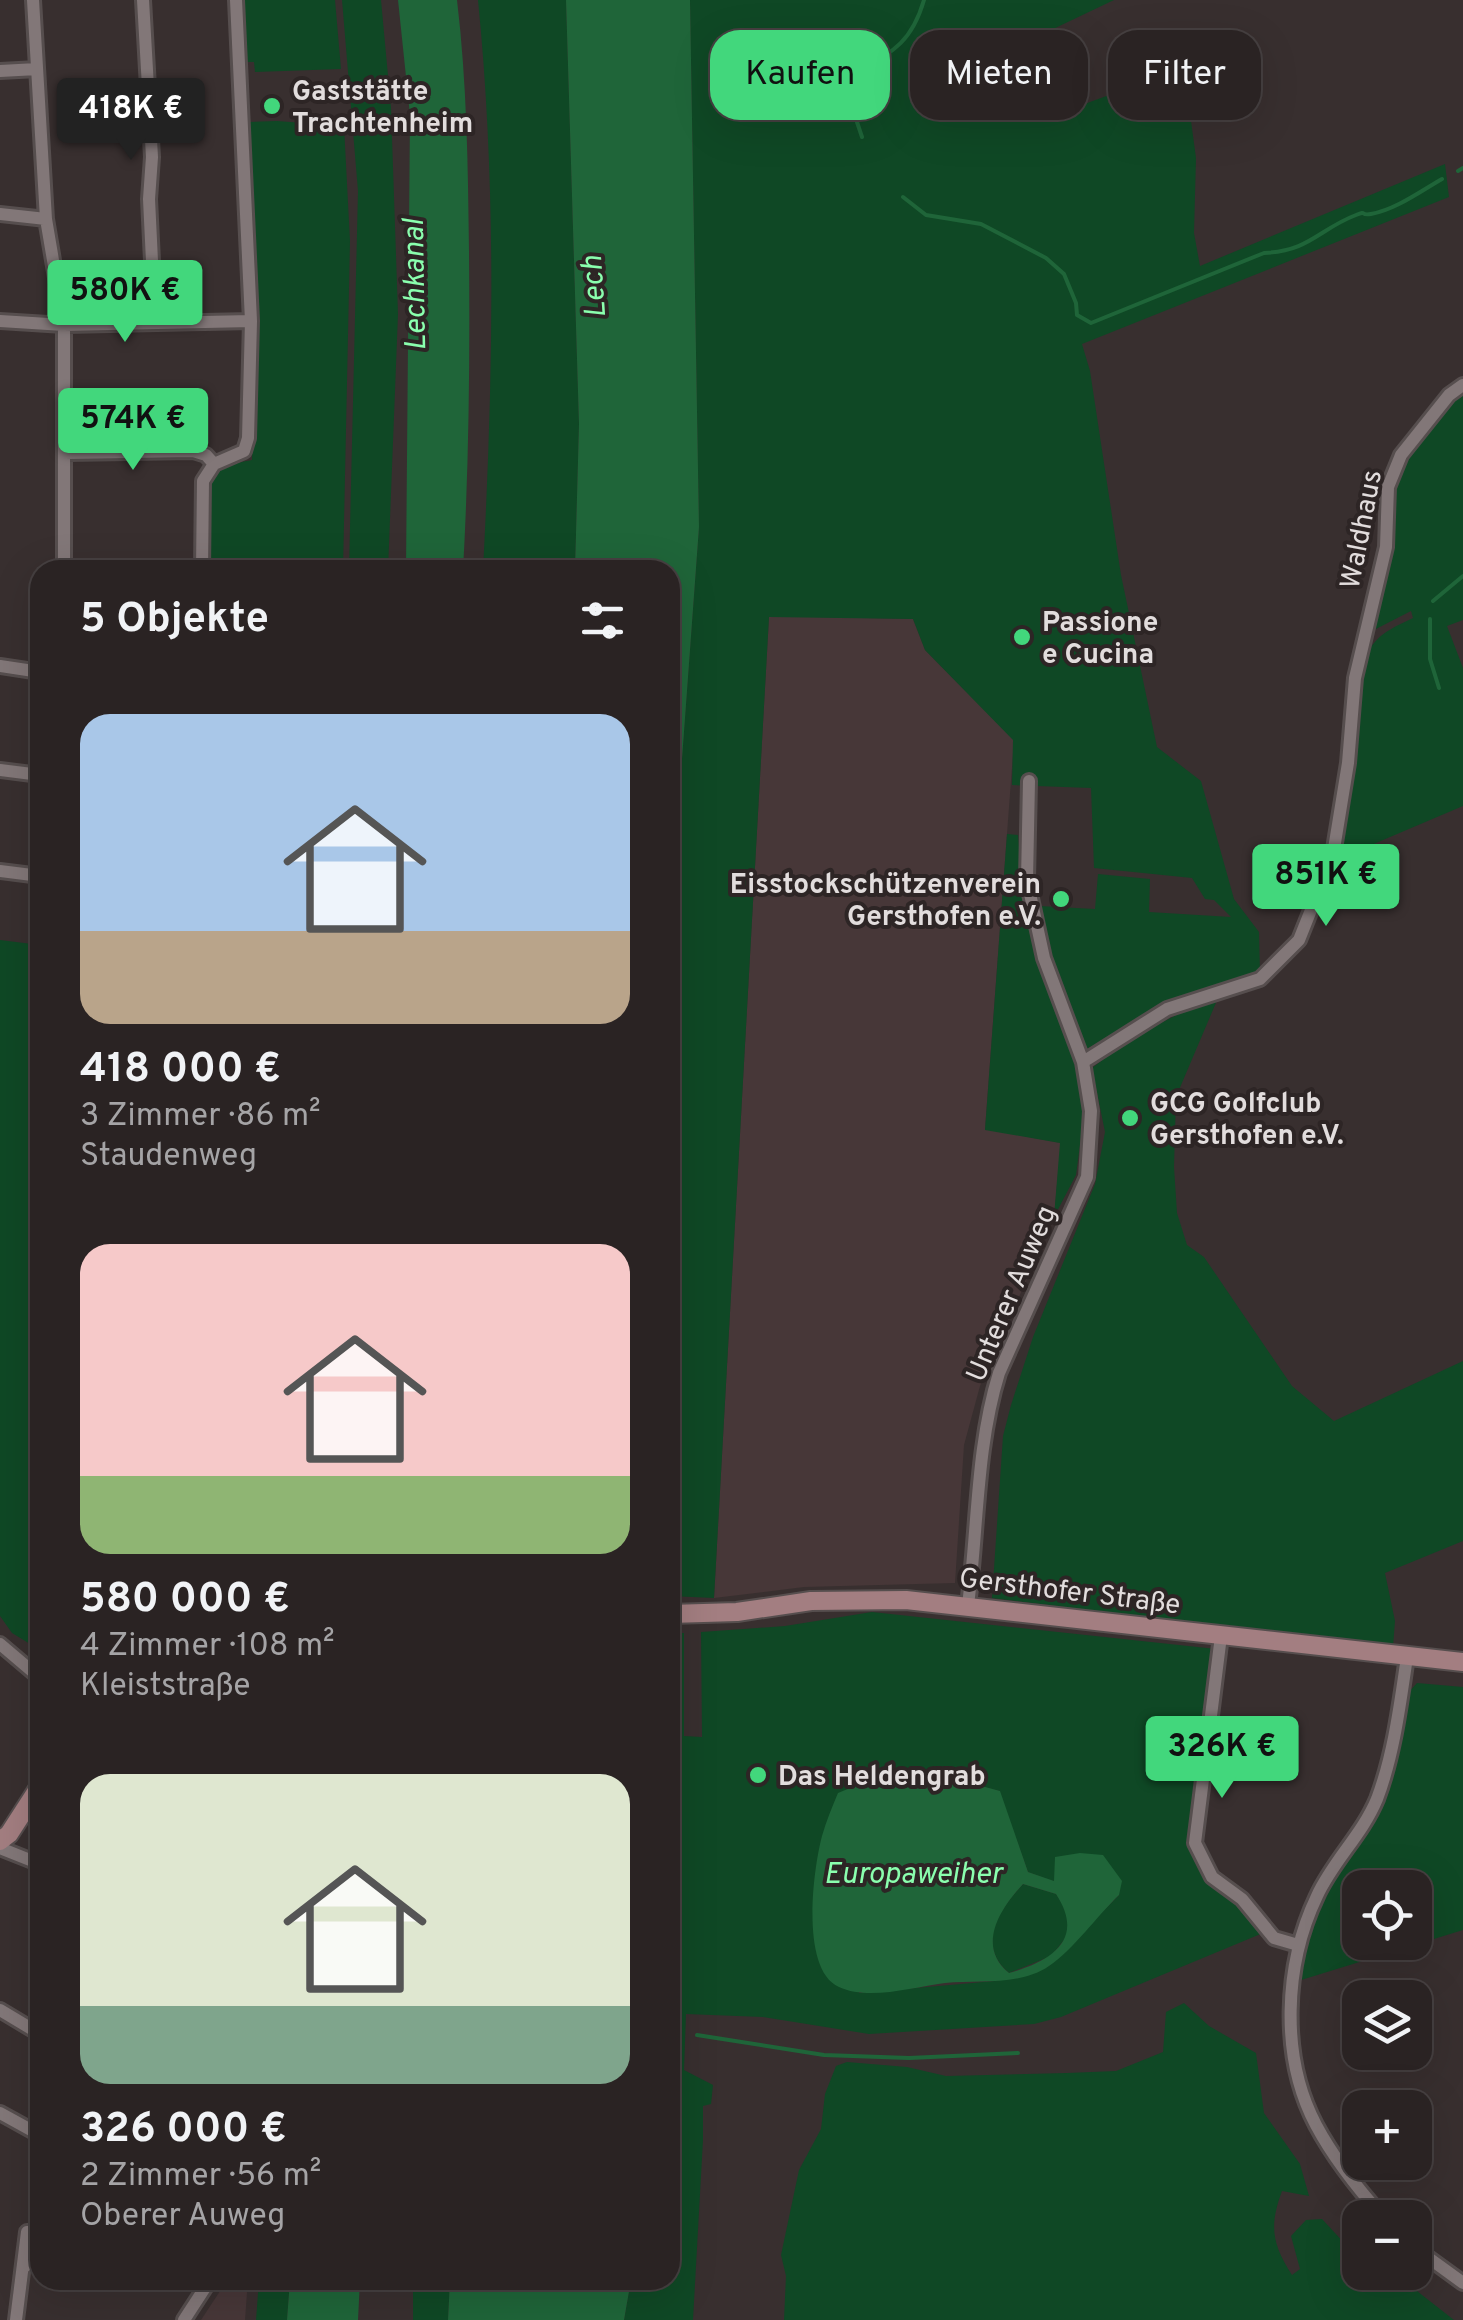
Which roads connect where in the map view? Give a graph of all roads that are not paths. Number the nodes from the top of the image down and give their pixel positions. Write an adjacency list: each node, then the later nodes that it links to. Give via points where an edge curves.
1 (32, 0): 4 (street)
2 (143, 0): 10 (street)
3 (236, 0): 8 (street)
4 (37, 69): 5 (street); 7 (street)
5 (0, 71)
6 (0, 214): 7 (street)
7 (46, 219): 11 (street)
8 (251, 321): 10 (street); 14 (street, via 247,445)
9 (0, 322): 11 (street)
10 (155, 323): 11 (street)
11 (64, 325): 13 (street)
12 (1463, 385): 24 (street, Waldhaus, via 1401,456 1388,487 1384,562 1355,678 1332,855 1299,940 1260,979 1167,1008)
13 (65, 452): 14 (street, via 193,450); 15 (street)
14 (214, 464): 16 (street, via 203,481)
15 (64, 560)
16 (202, 560)
17 (0, 666): 18 (street)
18 (30, 670)
19 (0, 770): 20 (street)
20 (30, 774)
21 (1029, 780): 24 (street, Unterer Auweg, via 1028,880 1044,958)
22 (0, 871): 23 (street)
23 (30, 875)
24 (1084, 1062): 25 (street, Unterer Auweg, via 1091,1110 1087,1177 992,1398)
25 (968, 1604): 26 (main road, Gersthofer Straße, via 862,1598); 27 (main road, Gersthofer Straße)
26 (680, 1614)
27 (1221, 1636): 29 (main road, Gersthofer Straße); 35 (street, via 1195,1842 1212,1876 1274,1938)
28 (2, 1650): 31 (street)
29 (1407, 1657): 30 (main road, Gersthofer Straße); 35 (street, via 1377,1798 1326,1876)
30 (1463, 1662)
31 (30, 1671)
32 (30, 1801): 33 (main road)
33 (0, 1845): 34 (street)
34 (30, 1859)
35 (1298, 1946): 40 (street, via 1291,2006 1299,2080 1315,2124)
36 (0, 2010): 37 (street)
37 (30, 2028)
38 (0, 2113): 39 (street)
39 (30, 2129)
40 (1368, 2200)
41 (30, 2232): 44 (street)
42 (1432, 2260): 45 (street)
43 (30, 2262): 44 (street)
44 (23, 2268): 47 (street)
45 (1463, 2283)
46 (204, 2290): 48 (street)
47 (16, 2320)
48 (184, 2320)

